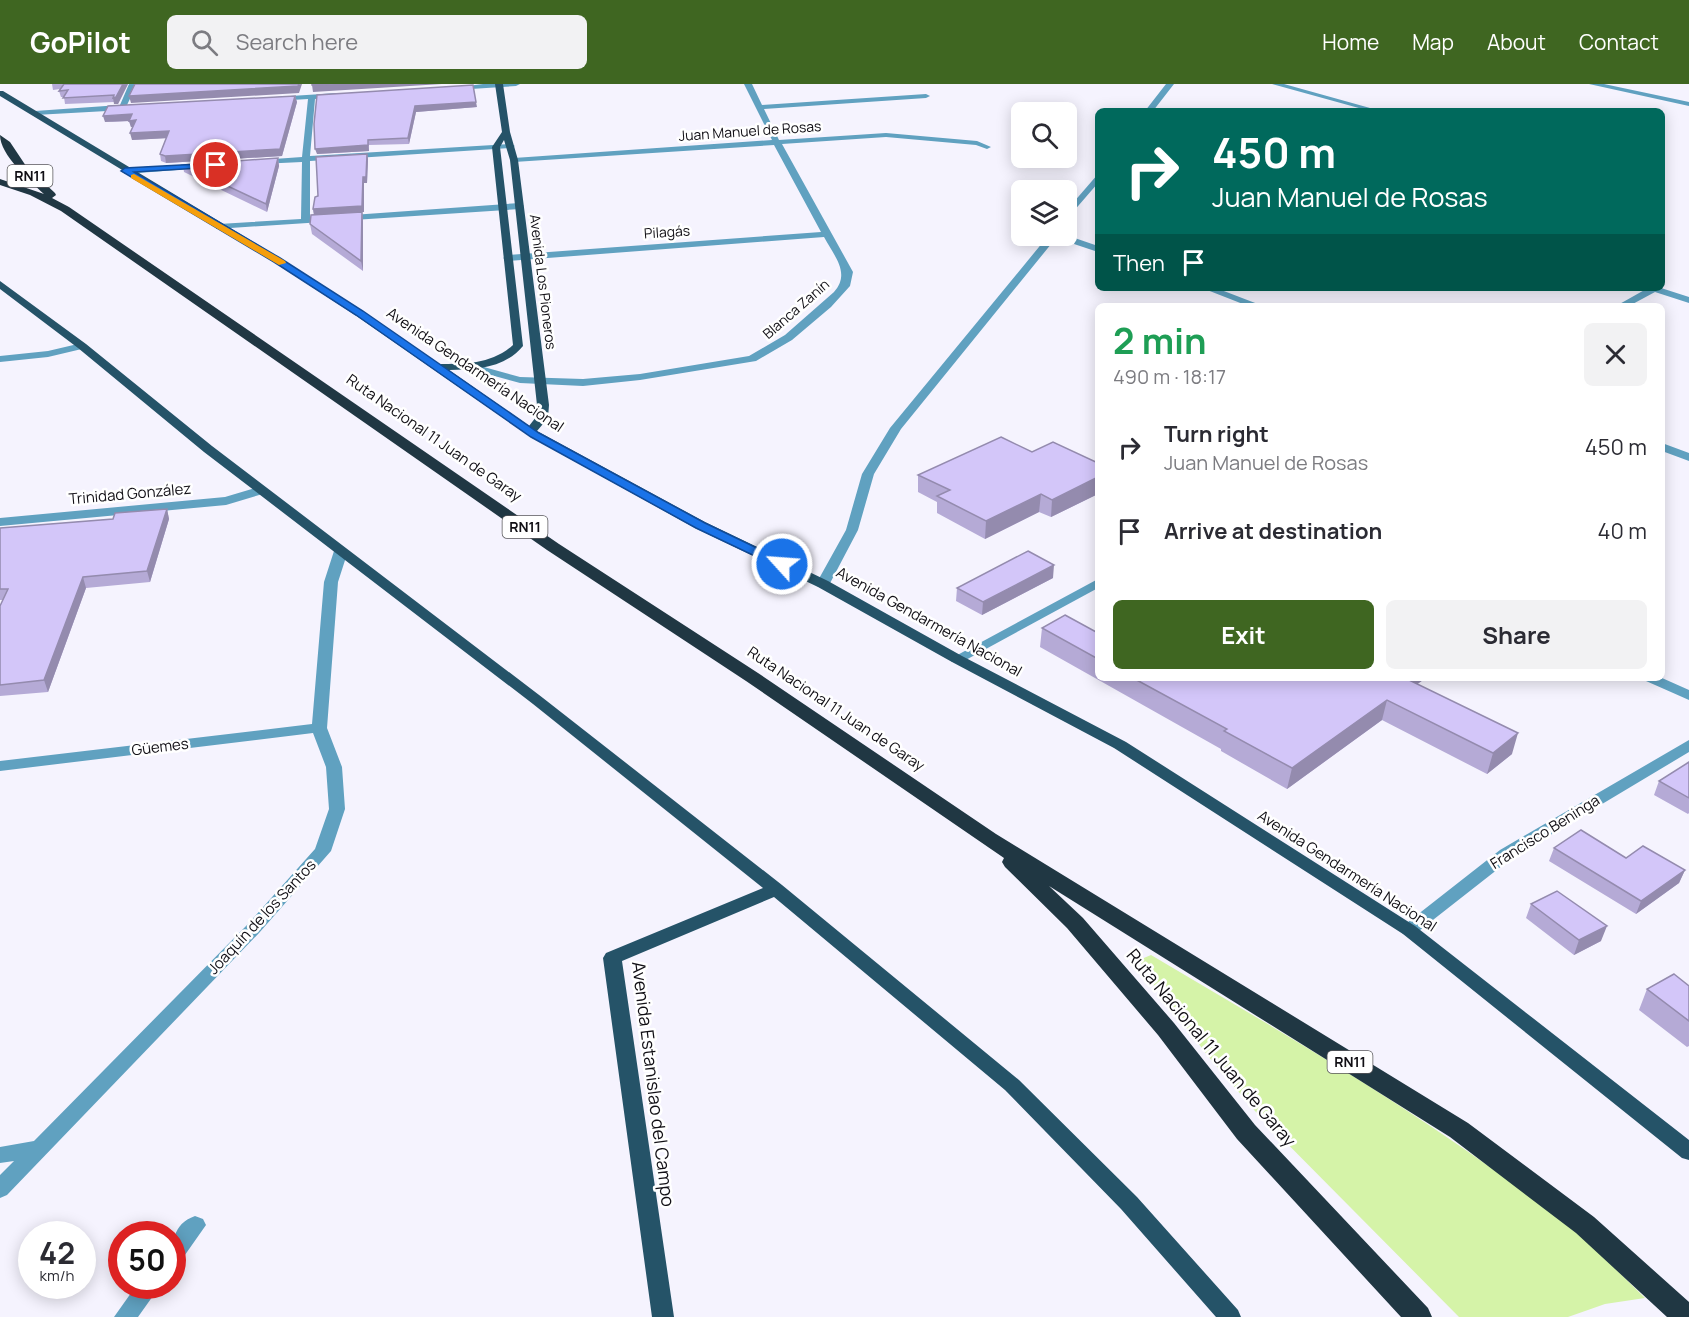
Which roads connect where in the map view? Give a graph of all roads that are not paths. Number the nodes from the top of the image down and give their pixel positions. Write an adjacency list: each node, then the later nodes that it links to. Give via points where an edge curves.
1 (133, 84): 17 (street)
2 (516, 84): 7 (street)
3 (748, 84): 15 (street, Blanca Zanín)
4 (1170, 84): 18 (street)
5 (1276, 84): 19 (street)
6 (1593, 84): 14 (street)
7 (499, 85): 8 (street); 21 (main road, Avenida Los Pioneros)
8 (440, 89)
9 (0, 93): 20 (main road, Avenida Gendarmería Nacional)
10 (347, 94): 11 (street)
11 (312, 96): 13 (street); 27 (street)
12 (927, 96): 15 (street)
13 (264, 99)
14 (1689, 104)
15 (759, 106): 23 (street, Blanca Zanín)
16 (134, 107): 17 (street)
17 (122, 108): 20 (street)
18 (1151, 108)
19 (1366, 108)
20 (35, 113): 31 (main road, Avenida Gendarmería Nacional)
21 (506, 132): 24 (main road, Avenida Los Pioneros); 25 (main road)
22 (0, 138): 37 (highway, Ruta Nacional 11 Juan de Garay / RN11, via 22,168)
23 (777, 143): 26 (street, Juan Manuel de Rosas, via 906,135); 28 (street, Juan Manuel de Rosas); 40 (street, Blanca Zanín)
24 (511, 146): 25 (street); 28 (main road, Avenida Los Pioneros)
25 (496, 147): 27 (street); 36 (main road)
26 (987, 147)
27 (306, 159): 29 (street); 38 (street)
28 (514, 160): 35 (main road, Avenida Los Pioneros)
29 (250, 163)
30 (216, 165): 31 (street)
31 (125, 171): 39 (main road, Avenida Gendarmería Nacional)
32 (1095, 181): 34 (street)
33 (0, 182): 37 (highway, Ruta Nacional 11 Juan de Garay / RN11)
34 (1077, 203)
35 (520, 206): 36 (street); 44 (main road, Avenida Los Pioneros)
36 (503, 207): 38 (street); 45 (main road)
37 (65, 209): 72 (highway, Ruta Nacional 11 Juan de Garay / RN11, via 553,547)
38 (305, 221): 39 (street)
39 (219, 227): 55 (main road, Avenida Gendarmería Nacional, via 277,260)
40 (827, 234): 44 (street, Pilagás); 57 (street, Blanca Zanín, via 848,272 846,284 766,354 602,380)
41 (1077, 242): 43 (street)
42 (1044, 246): 64 (street, via 896,428 868,474 852,530)
43 (1095, 248)
44 (526, 256): 45 (street, Pilagás); 57 (main road, Avenida Los Pioneros)
45 (508, 258): 56 (main road, via 518,346 496,362)
46 (0, 284): 53 (main road)
47 (1216, 291): 51 (street)
48 (1650, 291): 52 (street)
49 (1660, 291): 50 (street)
50 (1689, 300)
51 (1250, 303)
52 (1627, 303)
53 (82, 346): 54 (street); 61 (main road)
54 (0, 359)
55 (436, 367): 56 (main road); 58 (main road, Avenida Gendarmería Nacional)
56 (473, 367): 57 (street, Blanca Zanín)
57 (541, 382): 58 (main road, Avenida Los Pioneros, via 542,418)
58 (530, 432): 64 (main road, Avenida Gendarmería Nacional, via 700,525)
59 (1665, 448): 60 (street)
60 (1689, 457)
61 (262, 490): 62 (street, Trinidad González, via 226,501); 63 (main road)
62 (0, 522)
63 (341, 551): 69 (street, Joaquín de los Santos, via 331,582); 73 (main road)
64 (823, 584): 66 (main road, Avenida Gendarmería Nacional)
65 (1095, 585): 66 (street)
66 (957, 659): 74 (main road, Avenida Gendarmería Nacional, via 1119,745)
67 (1657, 681): 68 (street)
68 (1689, 696)
69 (320, 728): 71 (street, Güemes); 75 (street, Joaquín de los Santos, via 334,767 337,809 323,851 253,929)
70 (1689, 745): 74 (street, Francisco Beninga, via 1506,854)
71 (0, 766)
72 (989, 839): 85 (highway, Ruta Nacional 11 Juan de Garay / RN11, via 1075,923 1166,1029 1246,1132); 86 (highway, Ruta Nacional 11 Juan de Garay / RN11, via 1459,1130 1585,1225)
73 (776, 889): 83 (main road, Avenida Estanislao del Campo, via 612,958); 84 (main road, via 1012,1085 1129,1203)
74 (1409, 930): 76 (main road, Avenida Gendarmería Nacional)
75 (39, 1148): 77 (street); 78 (street, Joaquín de los Santos)
76 (1689, 1152)
77 (0, 1155)
78 (0, 1189)
79 (195, 1226): 80 (street)
80 (186, 1237)
81 (139, 1299): 82 (street)
82 (125, 1317)
83 (663, 1317)
84 (1230, 1317)
85 (1418, 1317)
86 (1686, 1317)

